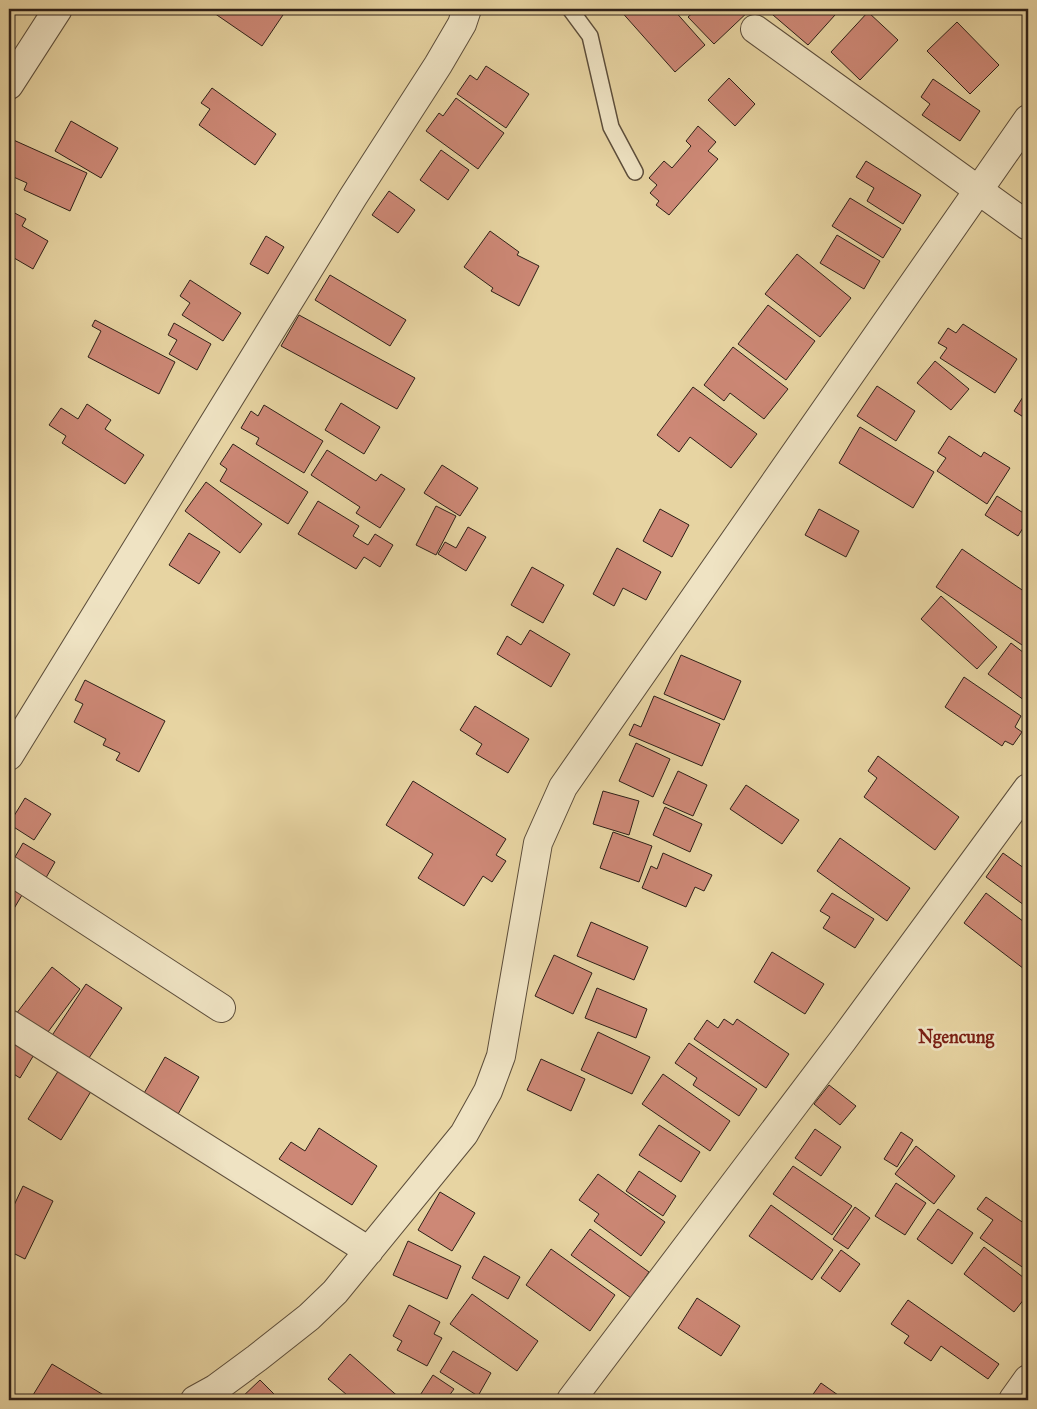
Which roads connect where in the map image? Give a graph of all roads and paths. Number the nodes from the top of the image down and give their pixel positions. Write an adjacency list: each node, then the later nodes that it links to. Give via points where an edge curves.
1 (58, 9): 5 (street)
2 (467, 9): 10 (street, via 438,65 353,196)
3 (570, 9): 7 (lane, via 590,36 610,127)
4 (755, 30): 8 (street)
5 (9, 85)
6 (1028, 119): 8 (street)
7 (635, 172)
8 (979, 190): 9 (street); 15 (street, via 563,787 538,843 501,1056 488,1091 464,1134)
9 (1028, 226)
10 (9, 756)
11 (1028, 788): 18 (street, via 843,1040)
12 (9, 870): 13 (street)
13 (221, 1008)
14 (9, 1024): 15 (street)
15 (369, 1251): 17 (street, via 309,1317 257,1358)
16 (1028, 1380): 19 (street)
17 (195, 1400)
18 (571, 1400)
19 (1012, 1400)

